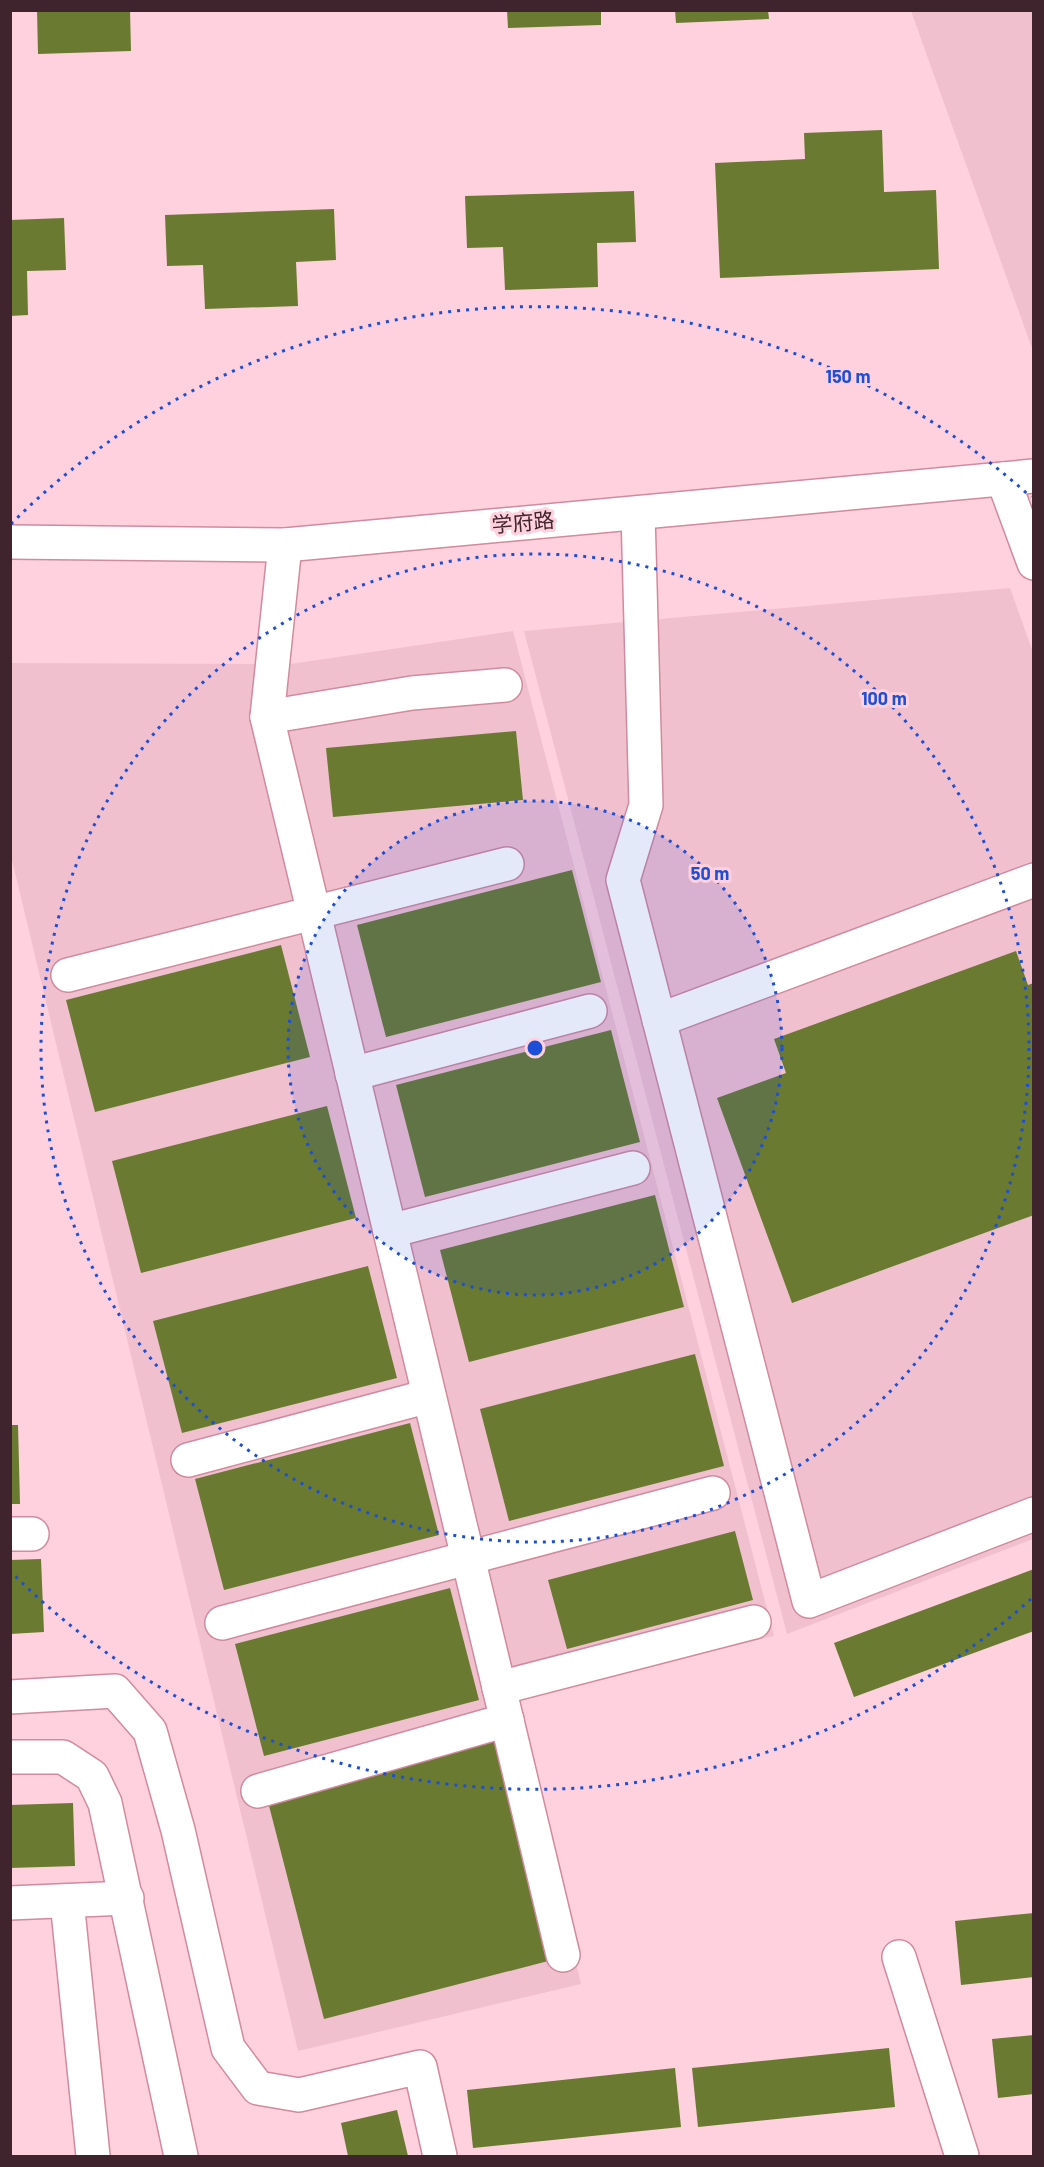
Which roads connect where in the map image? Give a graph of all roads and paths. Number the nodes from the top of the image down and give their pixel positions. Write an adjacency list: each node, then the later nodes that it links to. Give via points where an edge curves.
1 (1018, 478): 2 (street, 学府路); 5 (street)
2 (638, 513): 4 (street, 学府路); 13 (street, via 646,805 623,880)
3 (10, 542): 4 (street, 学府路)
4 (285, 545): 7 (street)
5 (1034, 563)
6 (505, 686): 7 (street, via 412,693)
7 (267, 717): 10 (street)
8 (507, 864): 10 (street)
9 (1034, 880): 13 (street)
10 (314, 914): 11 (street); 14 (street)
11 (68, 975)
12 (590, 1011): 14 (street)
13 (659, 1020): 20 (street, via 809,1601)
14 (352, 1074): 16 (street)
15 (633, 1168): 16 (street)
16 (390, 1231): 17 (street)
17 (429, 1396): 18 (street); 21 (street)
18 (188, 1460)
19 (713, 1493): 21 (street)
20 (1034, 1514)
21 (468, 1559): 23 (street); 24 (street)
22 (754, 1622): 24 (street)
23 (222, 1623)
24 (499, 1688): 26 (street)
25 (10, 1696): 36 (street, via 115,1691 150,1731 178,1830 228,2048 258,2088 299,2095 420,2067)
26 (507, 1720): 28 (street); 32 (street)
27 (10, 1757): 29 (street, via 63,1757 92,1776 105,1803)
28 (258, 1791)
29 (127, 1898): 30 (street); 35 (street)
30 (67, 1900): 31 (street); 34 (street)
31 (10, 1903)
32 (563, 1955)
33 (899, 1958): 37 (street)
34 (93, 2157)
35 (182, 2157)
36 (440, 2157)
37 (962, 2157)

